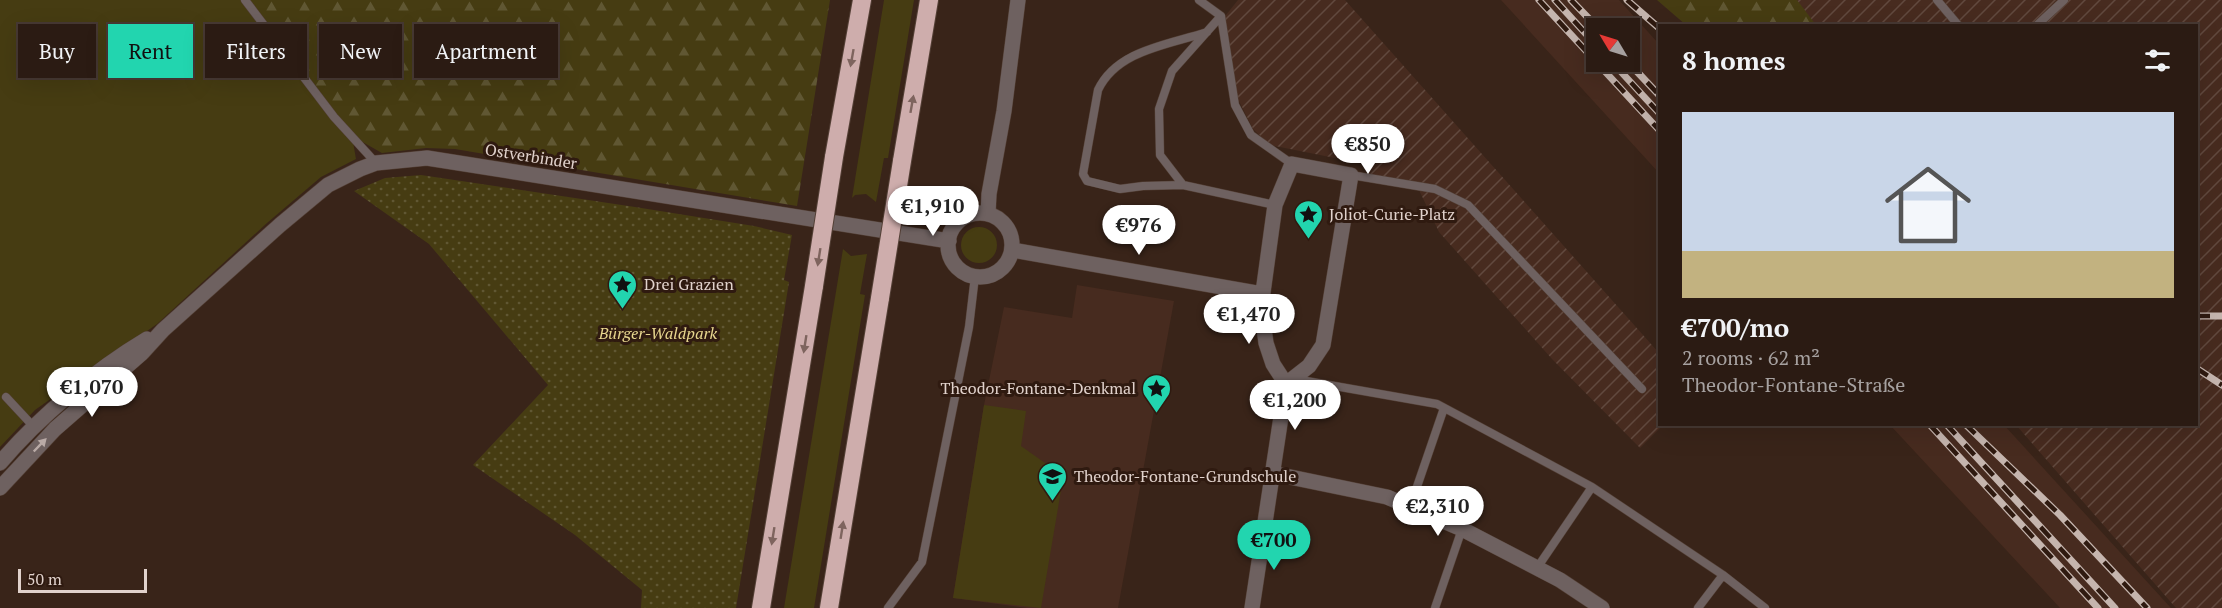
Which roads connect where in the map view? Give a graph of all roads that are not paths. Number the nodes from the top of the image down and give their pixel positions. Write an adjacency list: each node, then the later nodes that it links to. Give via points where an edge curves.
1 (245, 0): 12 (lane, via 334,117)
2 (862, 0): 37 (highway, one-way to 37, bridge)
3 (929, 0): 38 (highway, one-way to 3, bridge)
4 (1018, 0): 17 (street)
5 (1199, 0): 8 (lane)
6 (1937, 0): 9 (lane)
7 (2064, 0): 10 (lane)
8 (1221, 16): 11 (lane); 13 (lane, via 1235,105 1251,135)
9 (1957, 24)
10 (2038, 24)
11 (1207, 32): 15 (lane, via 1172,71 1159,109 1160,155); 15 (lane, via 1126,58 1103,78 1083,174 1086,182 1120,189)
12 (376, 163): 18 (street, Ostverbinder, via 427,158); 22 (street, Ostverbinder, via 328,185)
13 (1292, 164): 14 (street); 16 (street)
14 (1351, 175): 23 (street, via 1323,345 1309,366); 24 (lane, via 1435,189 1468,205)
15 (1183, 185): 16 (lane)
16 (1275, 205): 21 (street)
17 (988, 214): 18 (street, via 977,213 962,219); 19 (street, via 1006,225)
18 (949, 241): 20 (street, via 956,266)
19 (1012, 250): 20 (street, via 998,271); 21 (street)
20 (975, 276): 39 (lane, via 969,327 922,562)
21 (1262, 294): 23 (street, via 1261,319 1266,343 1273,364)
22 (163, 330): 27 (street, Ostverbinder, via 120,356); 31 (street, Ostverbinder, one-way to 22, via 55,429)
23 (1290, 381): 26 (lane); 29 (street)
24 (1642, 389)
25 (6, 397): 27 (lane)
26 (1444, 408): 30 (lane); 32 (lane)
27 (33, 426): 28 (street, Ostverbinder)
28 (0, 463)
29 (1271, 473): 32 (street, via 1388,497); 40 (street)
30 (1592, 487): 34 (lane); 35 (lane)
31 (0, 488)
32 (1410, 507): 33 (street)
33 (1462, 529): 34 (street); 36 (lane)
34 (1537, 568): 41 (street)
35 (1723, 575): 42 (lane); 43 (lane)
36 (1438, 607)
37 (761, 608)
38 (829, 608)
39 (888, 608)
40 (1252, 608)
41 (1602, 608)
42 (1698, 608)
43 (1765, 608)

